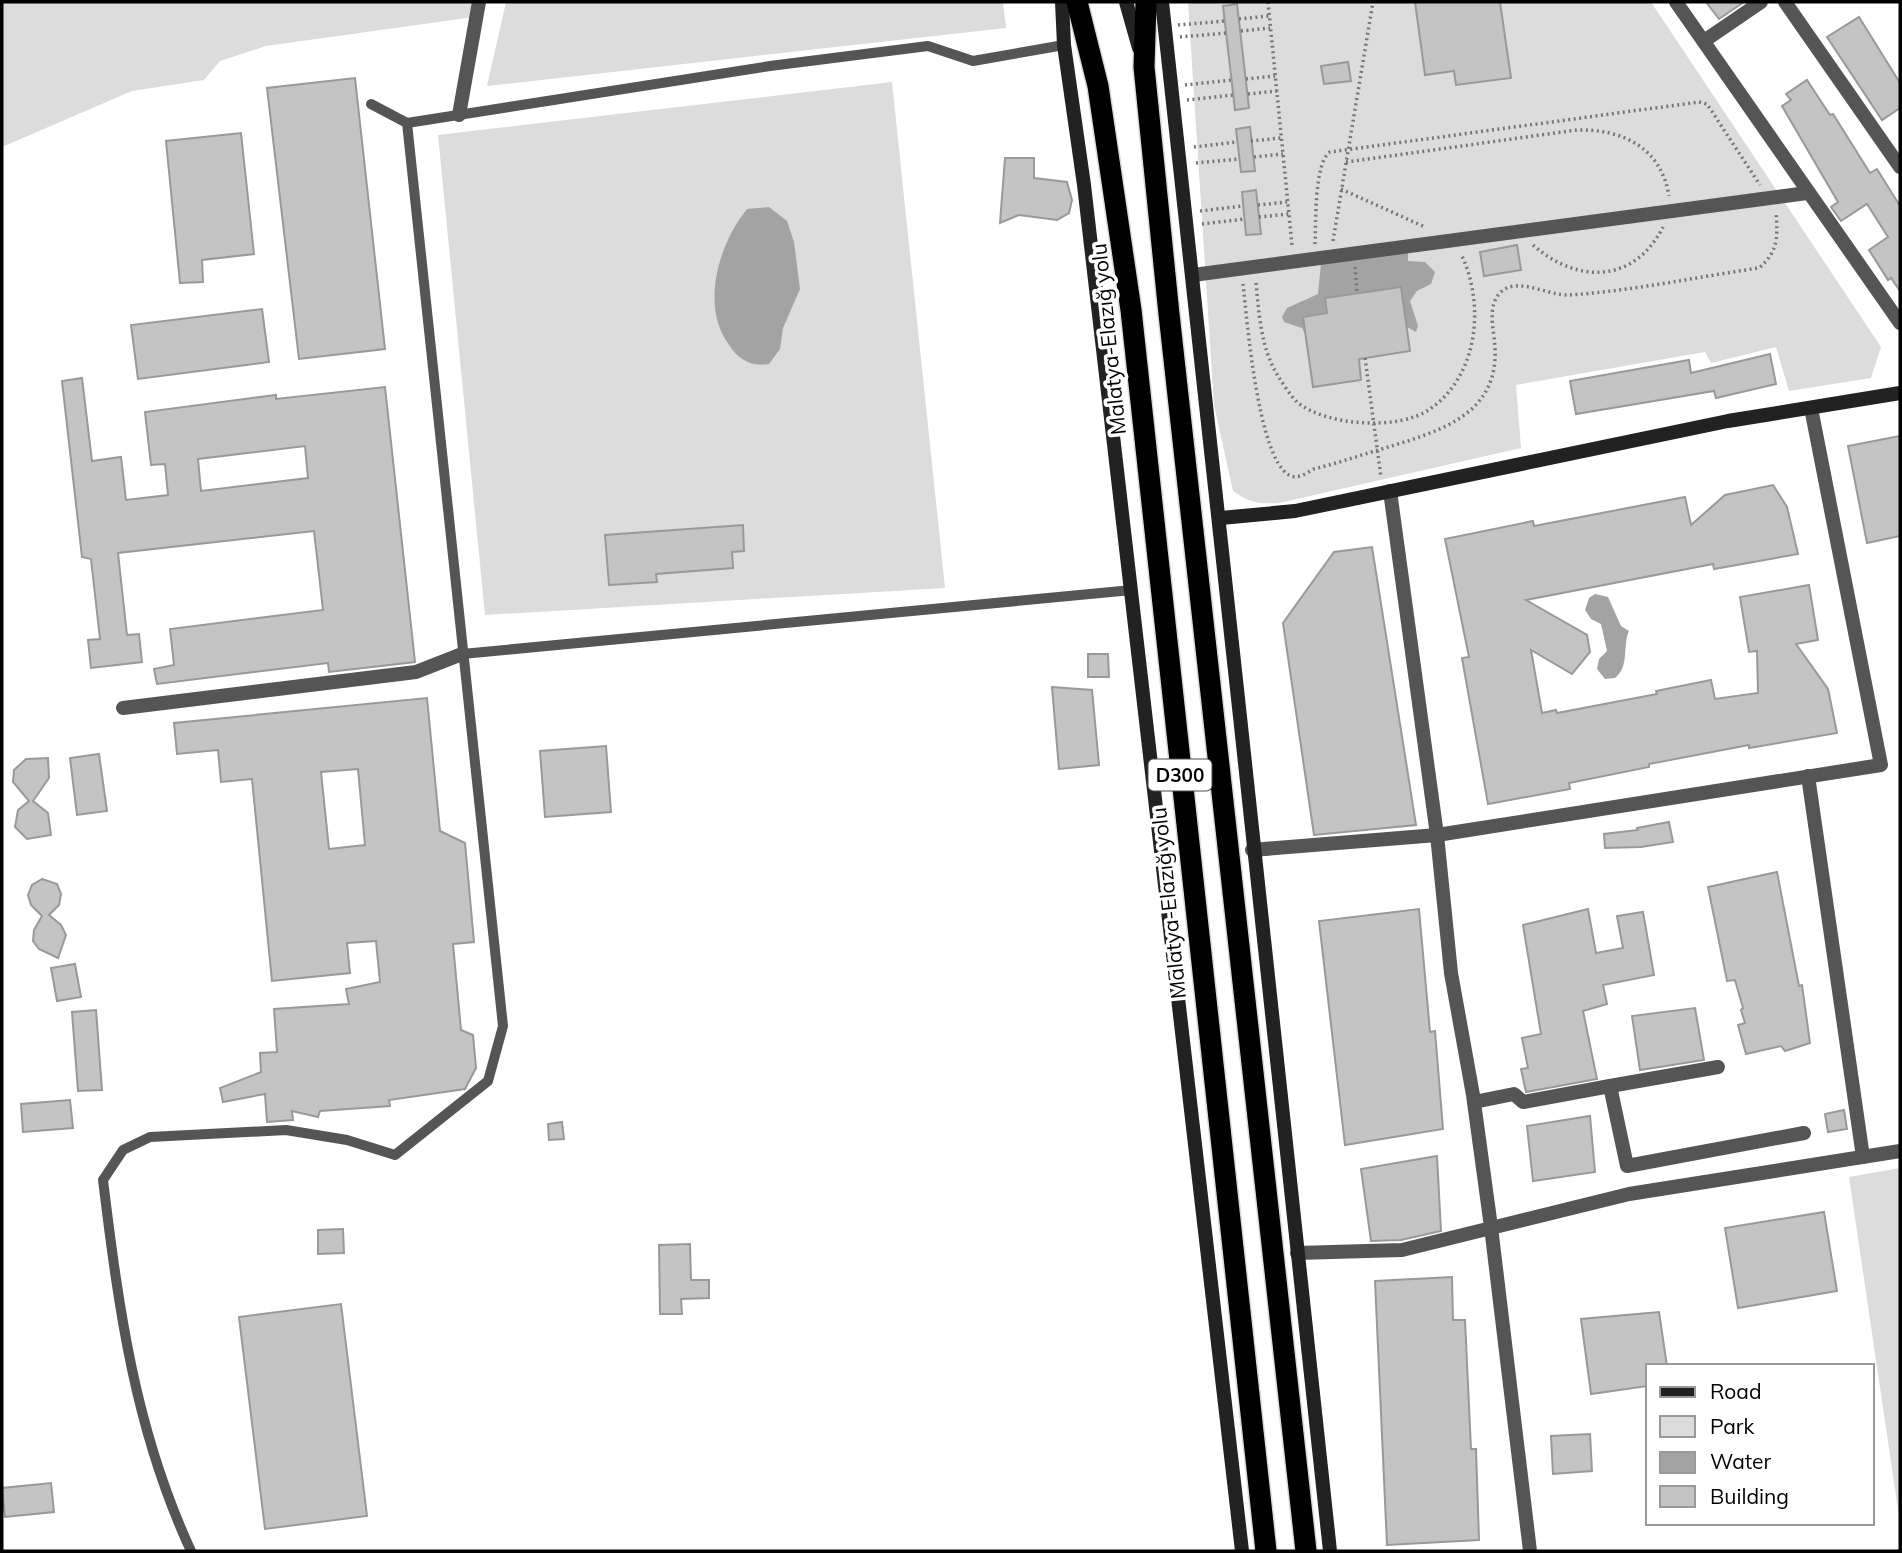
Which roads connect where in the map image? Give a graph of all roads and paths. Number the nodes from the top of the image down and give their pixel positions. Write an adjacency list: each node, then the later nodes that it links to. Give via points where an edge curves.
1 (479, 2): 30 (street)
2 (1062, 2): 20 (street)
3 (1077, 2): 87 (highway, Malatya-Elazığ yolu / D300, via 1098,86 1131,310)
4 (1126, 2): 21 (street)
5 (1146, 2): 21 (highway, D300)
6 (1162, 2): 17 (street)
7 (1268, 2): 12 (path)
8 (1373, 2): 36 (path)
9 (1676, 2): 19 (street)
10 (1760, 2): 19 (street)
11 (1785, 2): 42 (street)
12 (1269, 16): 13 (path); 15 (path)
13 (1239, 19)
14 (1225, 21): 17 (path)
15 (1270, 28): 16 (path); 22 (path)
16 (1241, 31)
17 (1165, 32): 18 (path); 26 (street)
18 (1226, 33)
19 (1704, 41): 44 (street)
20 (1064, 45): 30 (lane, via 973,61 928,46); 71 (street)
21 (1144, 67): 88 (highway, D300)
22 (1275, 76): 23 (path); 25 (path)
23 (1246, 79)
24 (1231, 80): 26 (path)
25 (1277, 91): 27 (path); 32 (path)
26 (1172, 94): 28 (path); 35 (street)
27 (1248, 94)
28 (1233, 95)
29 (371, 104): 31 (lane)
30 (459, 115): 31 (lane)
31 (407, 123): 72 (lane)
32 (1281, 138): 33 (path); 37 (path)
33 (1251, 141)
34 (1237, 142): 35 (path)
35 (1178, 149): 41 (street)
36 (1348, 149): 40 (path); 45 (path, via 1704,102); 58 (path, via 1330,152 1322,160)
37 (1283, 154): 38 (path); 46 (path)
38 (1254, 157)
39 (1239, 159): 41 (path)
40 (1346, 162): 43 (path); 49 (path, via 1604,130 1637,144 1661,168 1670,199)
41 (1180, 165): 52 (street)
42 (1900, 167)
43 (1341, 189): 55 (path); 57 (path)
44 (1807, 193): 45 (street); 63 (street)
45 (1769, 198): 49 (street); 68 (path, via 1776,215 1777,246 1759,268 1567,295 1516,286 1504,289 1492,313 1496,349 1485,392 1470,411 1446,428)
46 (1287, 202): 47 (path); 50 (path)
47 (1258, 205)
48 (1243, 206): 52 (path)
49 (1668, 212): 54 (street); 54 (path, via 1658,237 1645,252 1607,272 1590,274 1561,266)
50 (1289, 214): 51 (path); 59 (path)
51 (1259, 217)
52 (1186, 219): 53 (path); 61 (street)
53 (1245, 219)
54 (1519, 231): 55 (street)
55 (1454, 240): 56 (street); 67 (path, via 1475,293 1469,353 1446,394 1430,410)
56 (1353, 254): 57 (street); 62 (path)
57 (1330, 257): 58 (street)
58 (1314, 259): 59 (street)
59 (1293, 261): 60 (street)
60 (1248, 267): 61 (street); 67 (path, via 1262,336 1278,376 1292,396 1347,422); 68 (path, via 1256,392 1266,430 1285,471 1299,477)
61 (1193, 275): 70 (street)
62 (1357, 293)
63 (1900, 323)
64 (1365, 358): 67 (path)
65 (1900, 393): 66 (street)
66 (1811, 408): 69 (street); 74 (street, via 1881,765)
67 (1374, 423): 68 (path)
68 (1377, 450): 69 (path)
69 (1387, 492): 70 (street, via 1295,511); 75 (street)
70 (1221, 518): 76 (street)
71 (1132, 590): 72 (lane); 86 (street)
72 (462, 654): 73 (street, via 416,673); 85 (lane, via 503,1026 488,1081 395,1155 347,1140 286,1130 150,1137 122,1150 103,1180 119,1310 136,1396 160,1476)
73 (123, 708)
74 (1808, 776): 75 (street); 82 (street)
75 (1437, 835): 76 (street); 79 (street, via 1451,972)
76 (1252, 850): 84 (street)
77 (1718, 1067): 78 (street)
78 (1611, 1086): 79 (street, via 1523,1102 1514,1094); 80 (street, via 1627,1166)
79 (1474, 1101): 83 (street)
80 (1804, 1133)
81 (1900, 1151): 82 (street)
82 (1863, 1157): 83 (street, via 1629,1194)
83 (1490, 1227): 84 (street, via 1402,1250); 90 (street)
84 (1297, 1253): 89 (street)
85 (191, 1551)
86 (1242, 1551)
87 (1266, 1551)
88 (1306, 1551)
89 (1330, 1551)
90 (1530, 1551)

